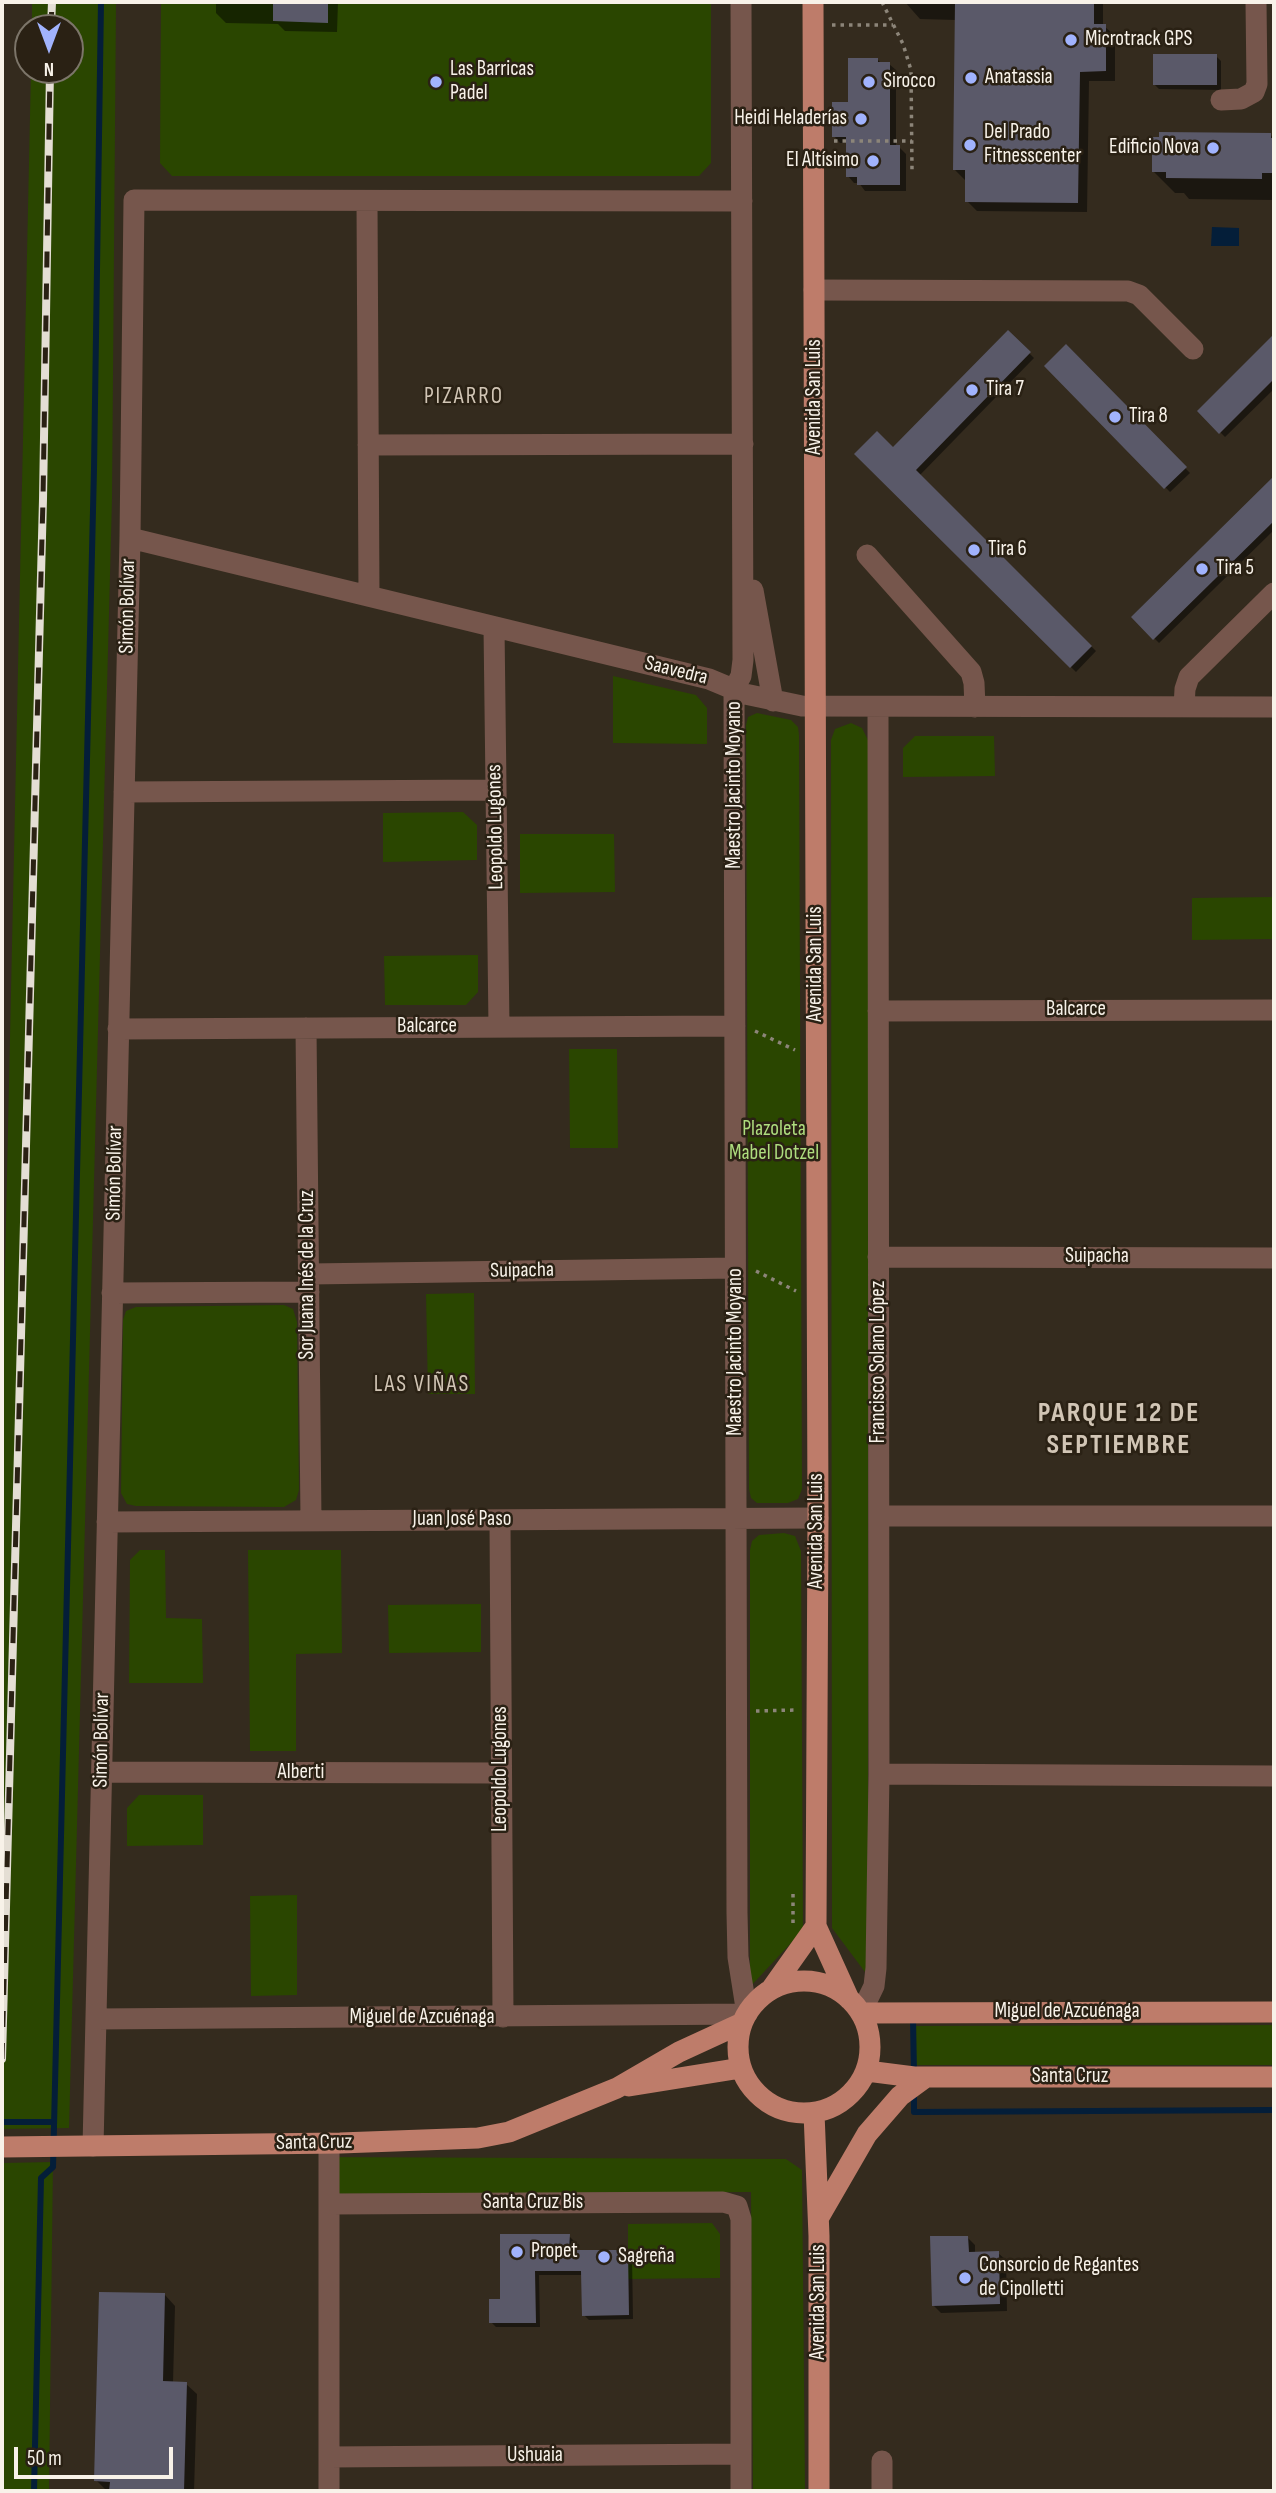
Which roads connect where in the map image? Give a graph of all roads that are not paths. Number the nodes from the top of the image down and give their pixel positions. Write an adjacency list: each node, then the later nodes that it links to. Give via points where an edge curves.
1 (741, 2): 6 (street)
2 (813, 2): 7 (main road, Avenida San Luis)
3 (1256, 2): 4 (street, via 1257,84 1254,92 1241,99)
4 (1221, 100)
5 (367, 201): 6 (street); 10 (street); 12 (street, Simón Bolívar, via 134,200)
6 (742, 201): 9 (street)
7 (814, 290): 8 (street, via 1128,291 1139,295); 19 (main road, Avenida San Luis)
8 (1193, 349)
9 (743, 444): 10 (street); 11 (street)
10 (368, 445): 15 (street)
11 (744, 516): 17 (street, via 743,666); 18 (street)
12 (130, 538): 15 (street, Saavedra); 25 (street, Simón Bolívar)
13 (867, 555): 21 (street, via 971,672)
14 (1274, 593): 22 (street, via 1189,677)
15 (369, 596): 16 (street, Saavedra)
16 (494, 627): 17 (street, Saavedra); 24 (street, Leopoldo Lugones)
17 (734, 689): 18 (street, Saavedra); 29 (street, Maestro Jacinto Moyano)
18 (773, 701): 19 (street, Saavedra)
19 (816, 707): 20 (street, Saavedra); 39 (main road, Avenida San Luis)
20 (878, 707): 21 (street, Saavedra); 27 (street, Francisco Solano López)
21 (975, 707): 22 (street, Saavedra)
22 (1184, 707): 23 (street, Saavedra)
23 (1274, 707)
24 (495, 790): 25 (street); 28 (street, Leopoldo Lugones)
25 (124, 792): 31 (street, Simón Bolívar)
26 (1274, 1010): 27 (street, Balcarce)
27 (878, 1011): 32 (street, Francisco Solano López)
28 (499, 1027): 29 (street, Balcarce); 30 (street, Balcarce)
29 (741, 1027): 34 (street, Maestro Jacinto Moyano)
30 (306, 1028): 31 (street, Balcarce); 35 (street, Sor Juana Inés de la Cruz)
31 (118, 1029): 36 (street, Simón Bolívar)
32 (878, 1257): 33 (street, Suipacha); 37 (street, Francisco Solano López)
33 (1274, 1258)
34 (735, 1268): 35 (street, Suipacha); 40 (street, Maestro Jacinto Moyano)
35 (309, 1283): 36 (street, Suipacha); 42 (street, Sor Juana Inés de la Cruz)
36 (112, 1293): 43 (street, Simón Bolívar)
37 (879, 1516): 38 (street); 46 (street, Francisco Solano López)
38 (1274, 1517)
39 (818, 1518): 40 (street, Juan José Paso); 48 (main road, Avenida San Luis)
40 (736, 1519): 41 (street, Juan José Paso); 53 (street, Maestro Jacinto Moyano, via 738,1957)
41 (500, 1520): 42 (street, Juan José Paso); 45 (street, Leopoldo Lugones)
42 (310, 1521): 43 (street, Juan José Paso)
43 (107, 1522): 44 (street, Simón Bolívar)
44 (102, 1772): 45 (street, Alberti); 54 (street, Simón Bolívar)
45 (501, 1773): 52 (street, Leopoldo Lugones)
46 (879, 1774): 47 (street); 50 (street, Francisco Solano López, via 876,1968 874,1986)
47 (1274, 1776)
48 (816, 1926): 49 (main road); 50 (main road, Avenida San Luis)
49 (772, 1988): 50 (main road, via 794,1981 818,1981 839,1990); 53 (main road)
50 (855, 2006): 51 (main road, Miguel de Azcuénaga); 56 (main road, Avenida San Luis, via 868,2026 871,2049)
51 (1274, 2012)
52 (503, 2017): 53 (street, Miguel de Azcuénaga); 54 (street, Miguel de Azcuénaga)
53 (745, 2018): 55 (main road, via 737,2045); 59 (main road, Santa Cruz)
54 (96, 2019): 62 (street, Simón Bolívar)
55 (741, 2068): 59 (main road, Santa Cruz); 60 (main road, via 752,2089 769,2104 791,2113)
56 (867, 2071): 57 (main road, Santa Cruz); 60 (main road, via 854,2091 836,2106)
57 (926, 2077): 58 (main road, Santa Cruz); 65 (main road, via 900,2096 867,2134)
58 (1274, 2077)
59 (617, 2088): 61 (main road, Santa Cruz, via 509,2132 478,2138)
60 (814, 2113): 65 (main road, Avenida San Luis)
61 (329, 2143): 62 (main road, Santa Cruz); 64 (street)
62 (93, 2146): 63 (main road, Santa Cruz)
63 (2, 2147)
64 (329, 2204): 66 (street, Santa Cruz Bis, via 723,2202 737,2206 741,2219); 67 (street)
65 (818, 2219): 71 (main road, Avenida San Luis)
66 (741, 2454): 67 (street, Ushuaia); 70 (street)
67 (329, 2457): 69 (street)
68 (882, 2461): 72 (street)
69 (329, 2491)
70 (741, 2491)
71 (819, 2491)
72 (882, 2491)

